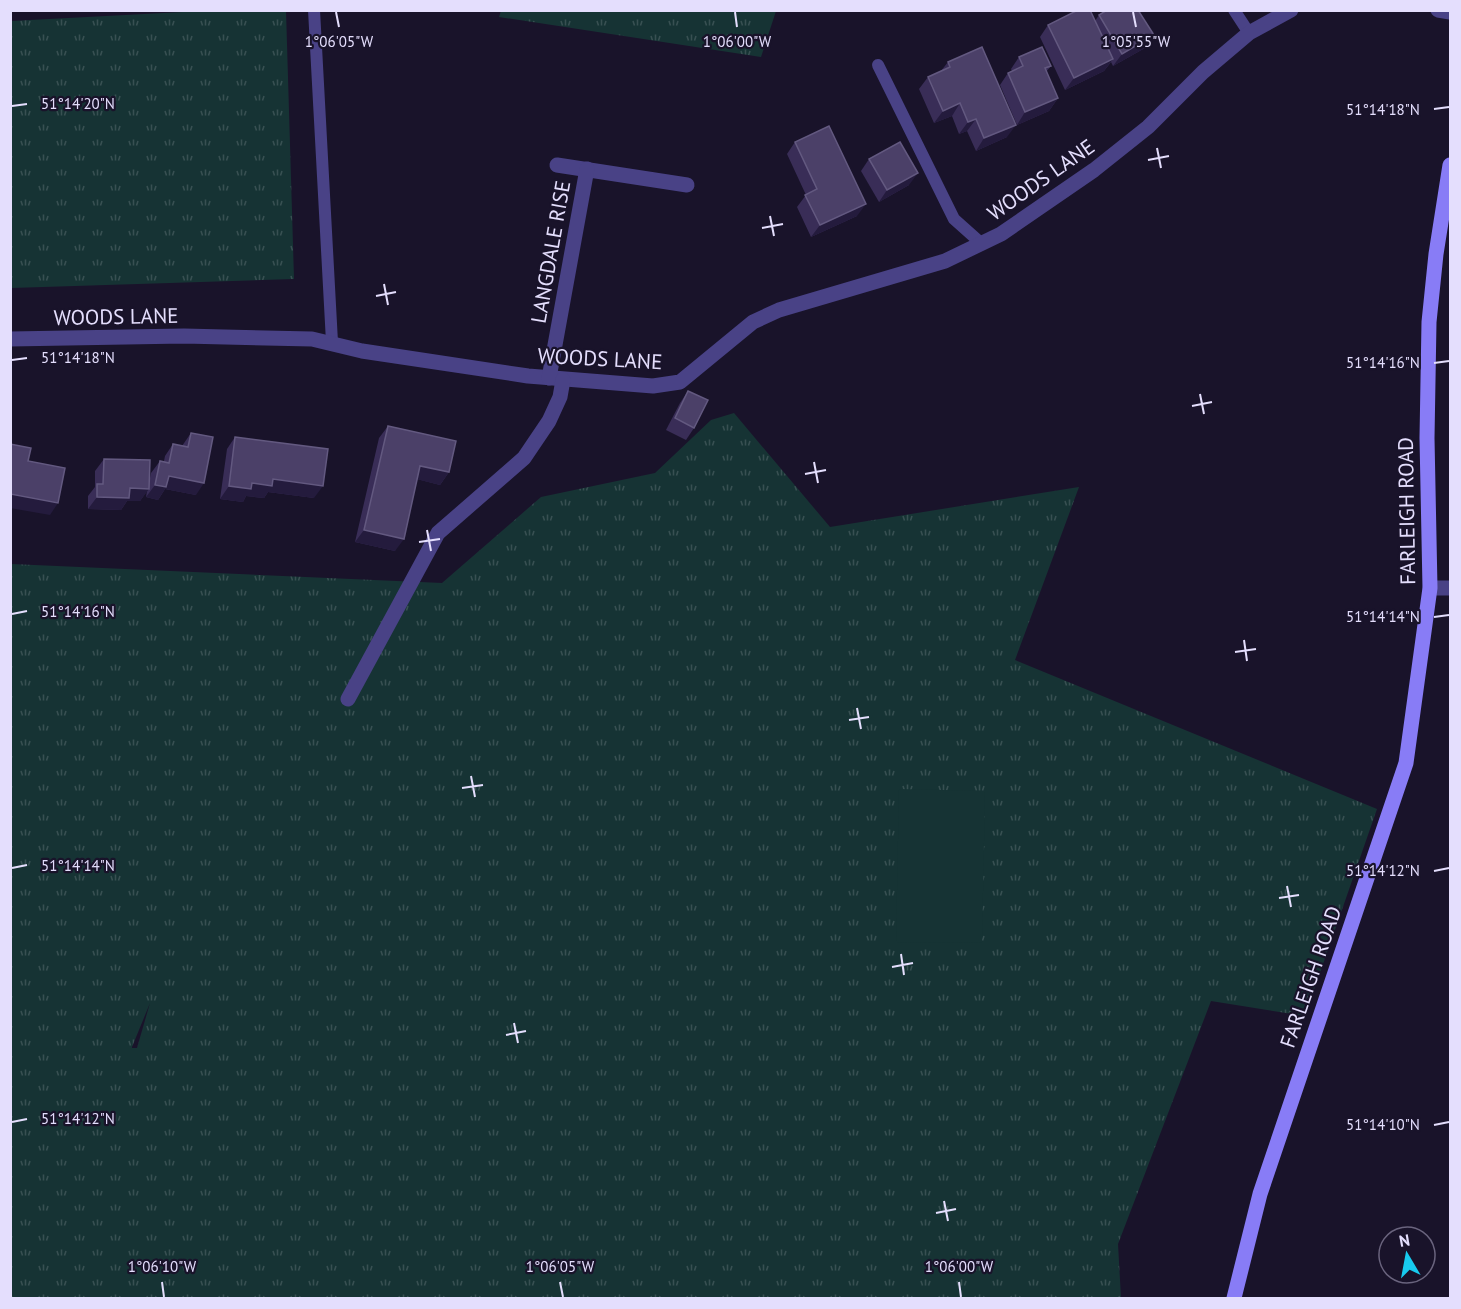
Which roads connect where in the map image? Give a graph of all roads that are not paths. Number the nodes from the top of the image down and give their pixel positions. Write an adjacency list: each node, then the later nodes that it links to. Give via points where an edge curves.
1 (314, 10): 15 (lane)
2 (1234, 10): 6 (lane)
3 (1291, 10): 6 (street, WOODS LANE)
4 (1438, 10): 5 (street)
5 (1450, 12)
6 (1250, 33): 13 (street, WOODS LANE, via 1203,72 1148,127 1094,170)
7 (878, 65): 13 (lane, via 954,219)
8 (557, 165): 10 (street, LANGDALE RISE)
9 (1450, 165): 12 (main road, FARLEIGH ROAD)
10 (587, 169): 11 (street, LANGDALE RISE); 16 (street, LANGDALE RISE)
11 (687, 185)
12 (1447, 207): 17 (main road, FARLEIGH ROAD, via 1429,322)
13 (982, 244): 16 (street, WOODS LANE, via 945,261 779,310 753,322 680,381 653,386)
14 (10, 339): 15 (street, WOODS LANE, via 184,336)
15 (332, 342): 16 (street, WOODS LANE, via 362,351)
16 (556, 379): 19 (street, LANGDALE RISE, via 560,397 549,421 524,458 438,533)
17 (1430, 588): 18 (street); 20 (main road, FARLEIGH ROAD, via 1406,764 1260,1194)
18 (1450, 588)
19 (348, 699)
20 (1233, 1299)

